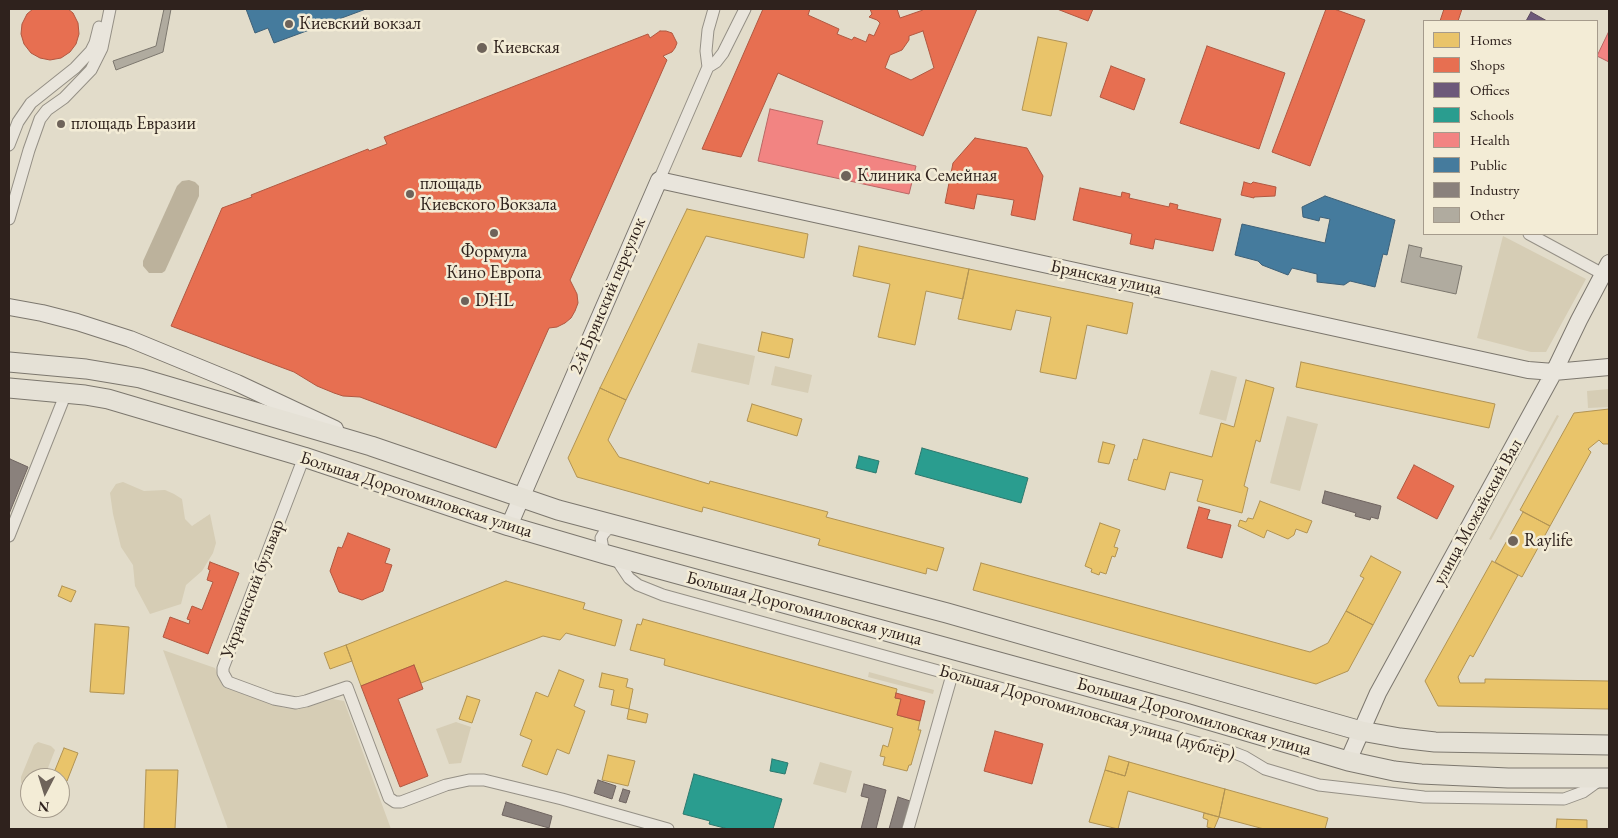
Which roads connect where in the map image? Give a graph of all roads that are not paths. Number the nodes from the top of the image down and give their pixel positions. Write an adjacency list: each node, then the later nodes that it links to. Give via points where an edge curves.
1 (103, 9): 8 (street, via 91,51 31,103 18,122)
2 (110, 9): 10 (street, via 102,48 91,70 40,119)
3 (714, 9): 7 (street, 2-й Брянский переулок, via 708,30)
4 (737, 9): 6 (street)
5 (745, 9): 6 (street, 2-й Брянский переулок)
6 (737, 23): 7 (street, 2-й Брянский переулок, via 722,53)
7 (708, 67): 9 (street, 2-й Брянский переулок)
8 (9, 145)
9 (659, 180): 16 (street, Брянская улица, via 1528,370); 21 (street, 2-й Брянский переулок)
10 (9, 219)
11 (1531, 235): 12 (street)
12 (1606, 268): 16 (street, улица Можайский Вал)
13 (9, 307): 19 (street, via 68,320 130,339 236,382)
14 (9, 362): 19 (main road, Большая Дорогомиловская улица, via 140,378)
15 (1609, 367): 16 (street, Брянская улица)
16 (1554, 372): 27 (street, улица Можайский Вал, via 1378,693)
17 (9, 388): 18 (main road, Большая Дорогомиловская улица)
18 (66, 393): 20 (main road, Большая Дорогомиловская улица, via 108,399); 24 (street)
19 (371, 446): 21 (main road, Большая Дорогомиловская улица)
20 (304, 457): 22 (main road, Большая Дорогомиловская улица); 31 (street, Украинский бульвар, via 226,659 223,673 228,682 288,702 306,701 347,687 389,798 395,802 446,785 484,780)
21 (520, 498): 22 (street, 2-й Брянский переулок); 23 (main road, Большая Дорогомиловская улица)
22 (509, 526): 25 (main road, Большая Дорогомиловская улица)
23 (621, 528): 25 (street, via 608,529 601,538 603,549); 27 (main road, Большая Дорогомиловская улица, via 947,612)
24 (9, 536)
25 (611, 556): 26 (street, Большая Дорогомиловская улица (дублёр), via 629,578 648,591); 29 (main road, Большая Дорогомиловская улица, via 1185,713)
26 (952, 675): 30 (street, Большая Дорогомиловская улица (дублёр), via 1232,752 1265,769 1320,786 1424,797 1564,799); 32 (street)
27 (1361, 731): 28 (main road, Большая Дорогомиловская улица, via 1435,742); 29 (street, улица Можайский Вал)
28 (1609, 745)
29 (1348, 761): 30 (main road, Большая Дорогомиловская улица, via 1421,774)
30 (1607, 779)
31 (668, 829)
32 (908, 829)

